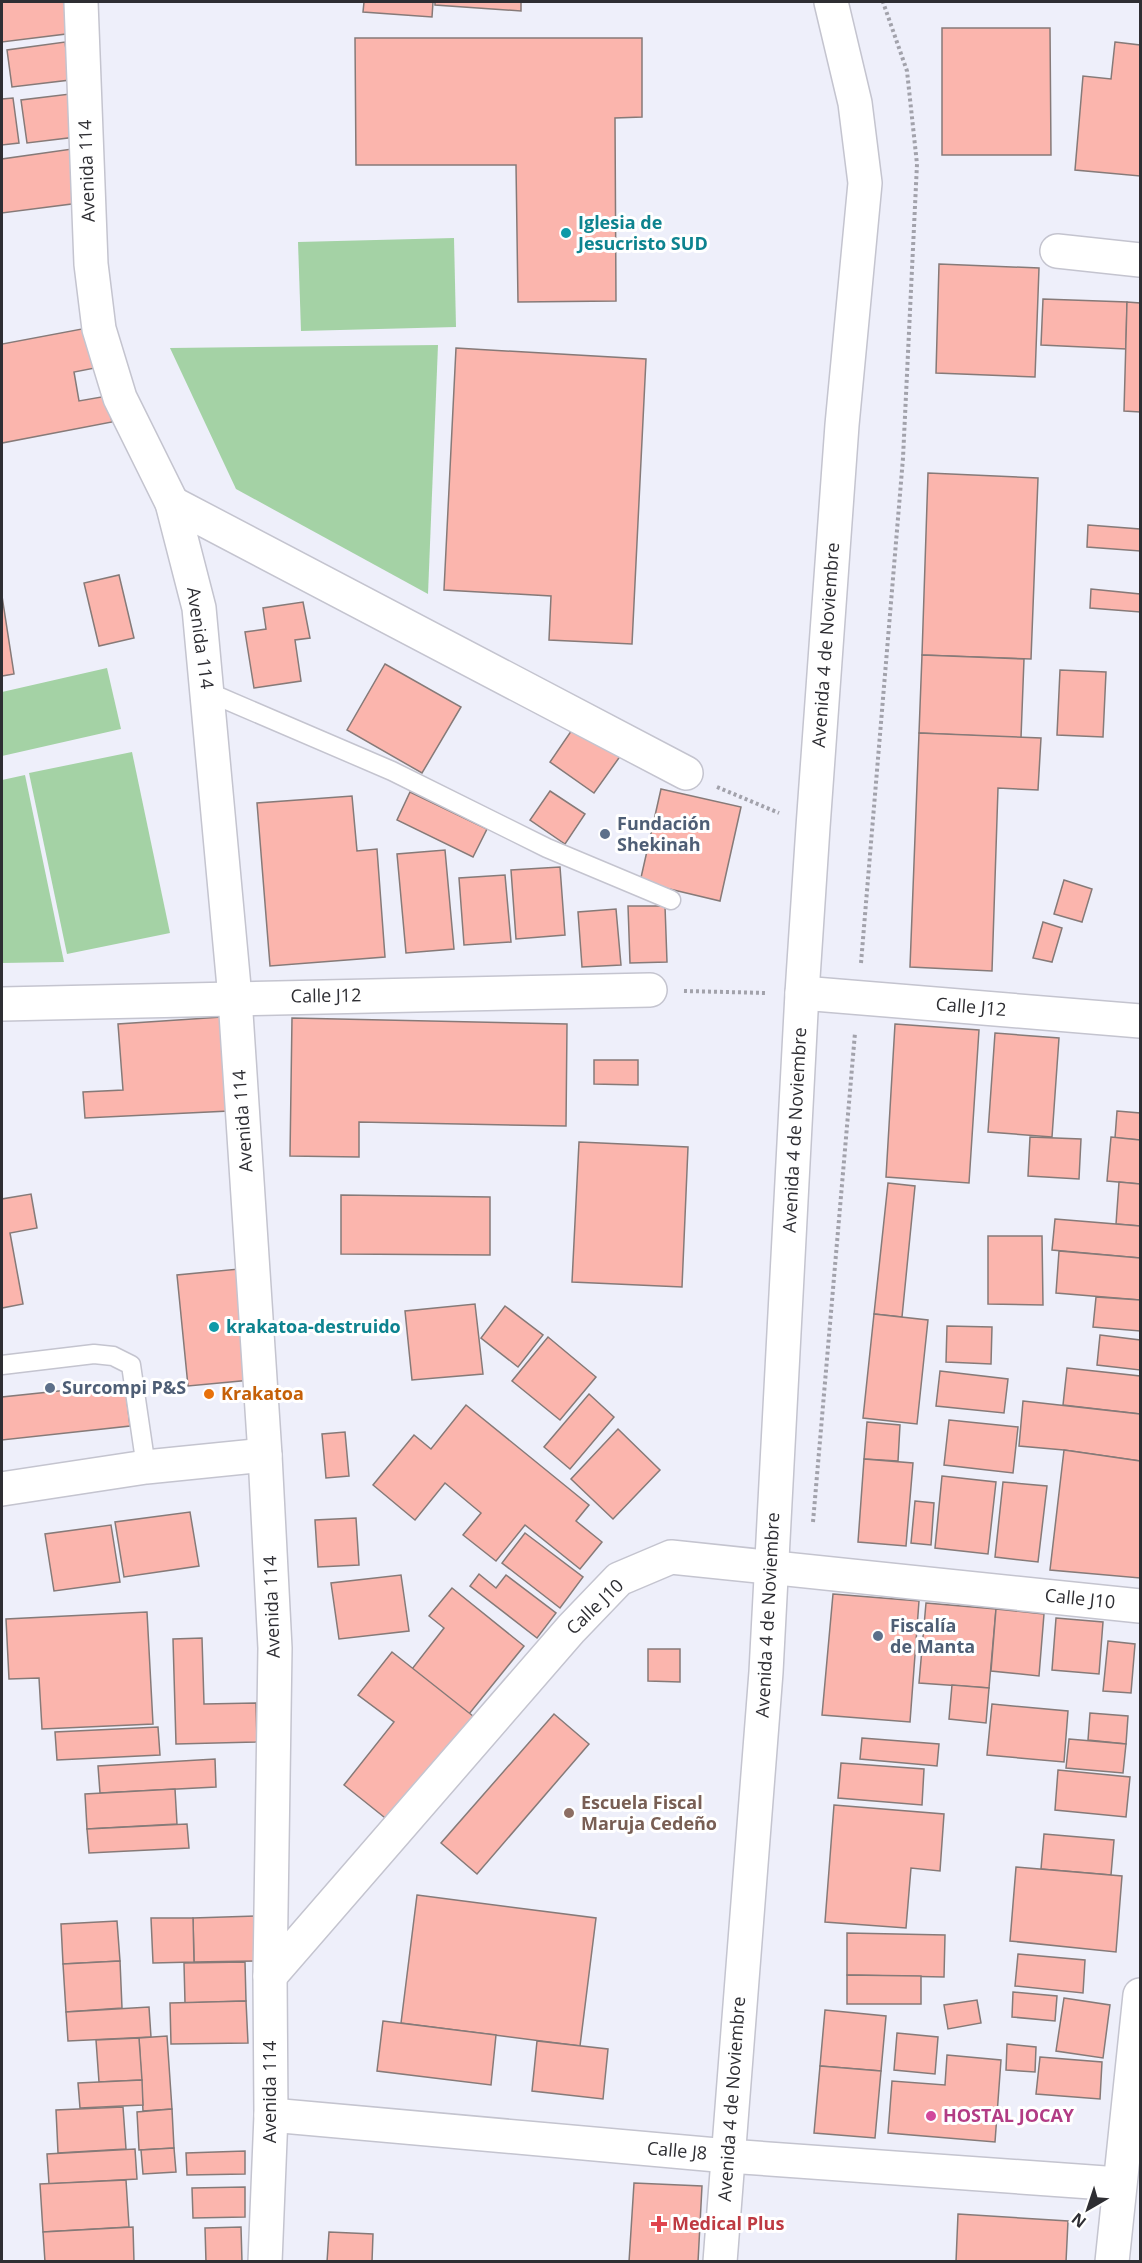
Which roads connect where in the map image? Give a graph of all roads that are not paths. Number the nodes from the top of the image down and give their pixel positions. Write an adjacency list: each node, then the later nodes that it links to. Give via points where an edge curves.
1 (81, 2): 5 (street, Avenida 114, via 91,264 99,329 120,398)
2 (831, 2): 10 (street, Avenida 4 de Noviembre, via 855,103 866,183 842,425)
3 (1057, 251): 4 (street)
4 (1140, 260)
5 (172, 504): 6 (street, Avenida 114, via 199,608); 7 (street)
6 (208, 692): 8 (lane, via 392,771 547,848); 11 (street, Avenida 114)
7 (686, 773)
8 (671, 900)
9 (650, 990): 11 (street, Calle J12)
10 (802, 993): 13 (street, Calle J12); 18 (street, Avenida 4 de Noviembre)
11 (235, 998): 12 (street, Calle J12); 15 (street, Avenida 114)
12 (2, 1004)
13 (1140, 1021)
14 (2, 1365): 16 (lane, via 94,1354 113,1356 131,1365)
15 (264, 1455): 16 (street); 20 (street, Avenida 114, via 275,1648)
16 (146, 1467): 17 (street)
17 (2, 1489)
18 (771, 1566): 19 (street, Calle J10); 20 (street, Calle J10, via 671,1557 619,1579 571,1629); 23 (street, Avenida 4 de Noviembre)
19 (1140, 1606)
20 (270, 1976): 22 (street, Avenida 114)
21 (1140, 1995): 24 (street)
22 (271, 2115): 23 (street, Calle J8); 25 (street, Avenida 114)
23 (728, 2156): 24 (street, Calle J8); 26 (street, Avenida 4 de Noviembre)
24 (1119, 2184): 27 (street)
25 (265, 2262)
26 (720, 2262)
27 (1112, 2262)

